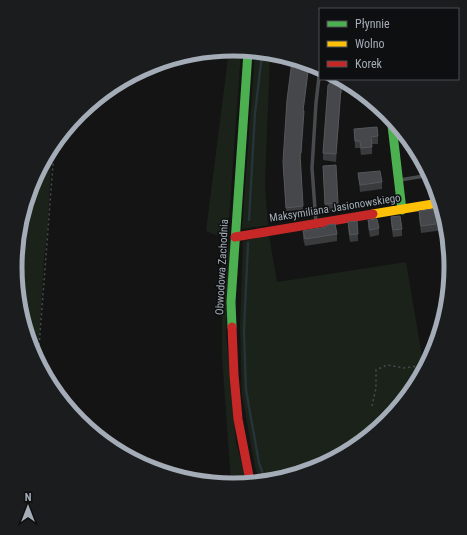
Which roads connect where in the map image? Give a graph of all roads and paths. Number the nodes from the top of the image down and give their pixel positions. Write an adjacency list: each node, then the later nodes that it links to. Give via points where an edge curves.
1 (248, 56): 10 (main road, Obwodowa Zachodnia)
2 (319, 77): 9 (lane, via 312,168)
3 (392, 127): 6 (main road)
4 (54, 157): 11 (path)
5 (424, 176): 6 (lane)
6 (399, 180): 8 (main road)
7 (435, 205): 8 (main road, Maksymiliana Jasionowskiego)
8 (402, 210): 9 (main road, Maksymiliana Jasionowskiego)
9 (316, 224): 10 (main road, Maksymiliana Jasionowskiego)
10 (235, 237): 14 (main road, Obwodowa Zachodnia, via 231,302 234,375 238,419)
11 (39, 350)
12 (421, 364): 13 (path, via 406,368 387,364 376,370)
13 (372, 406)
14 (250, 479)

